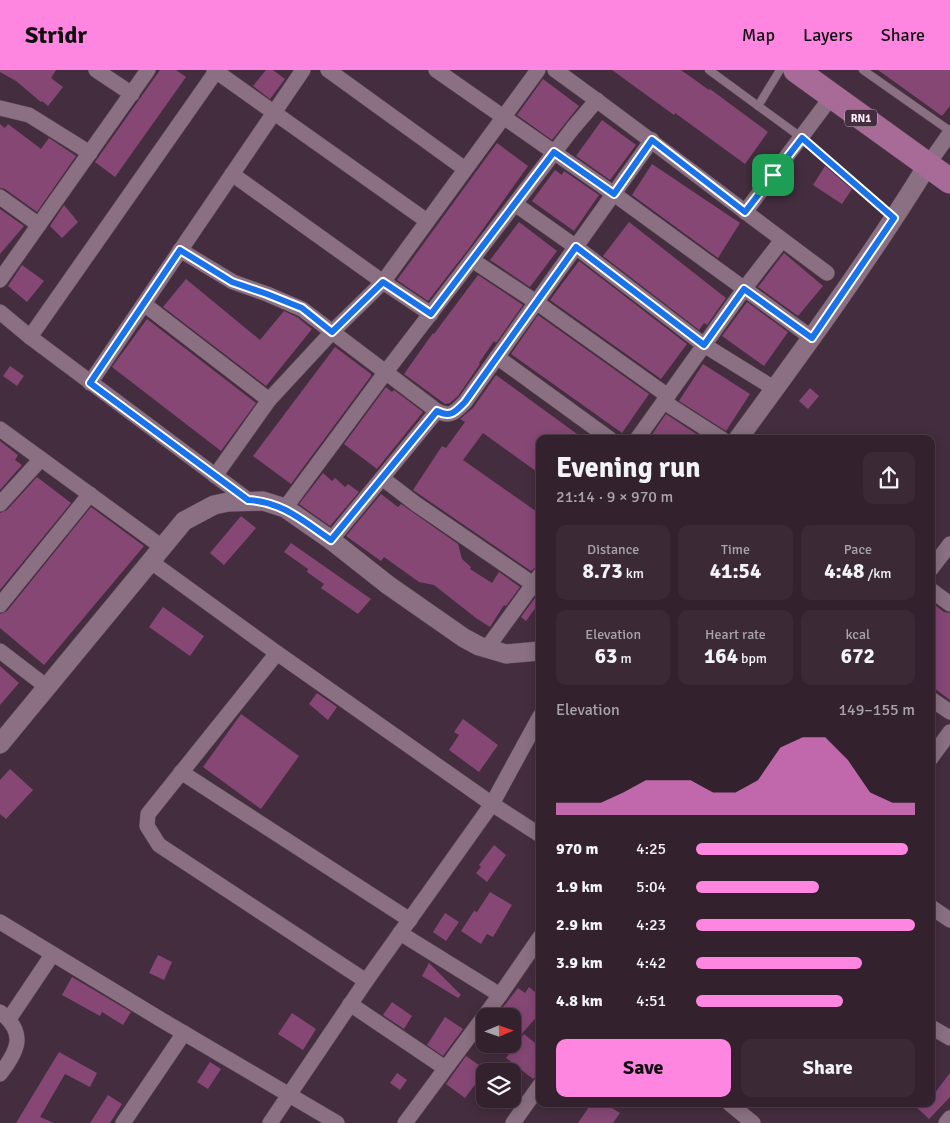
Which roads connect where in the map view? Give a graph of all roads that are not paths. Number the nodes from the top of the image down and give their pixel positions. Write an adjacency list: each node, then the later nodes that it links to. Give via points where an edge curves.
1 (96, 70): 13 (street)
2 (148, 70): 13 (street)
3 (215, 70): 18 (street); 49 (street)
4 (303, 70): 18 (street)
5 (328, 70): 26 (street)
6 (436, 70): 19 (street)
7 (538, 70): 19 (street)
8 (555, 70): 15 (street)
9 (709, 70): 16 (lane)
10 (780, 70): 16 (lane)
11 (796, 70): 14 (highway, RN1)
12 (863, 70): 20 (lane)
13 (132, 94): 24 (street)
14 (832, 96): 21 (street); 25 (highway, RN1)
15 (597, 100): 22 (street); 23 (street)
16 (758, 106): 21 (lane)
17 (0, 108): 24 (street, via 29,115)
18 (274, 113): 27 (street); 34 (street)
19 (503, 117): 23 (street); 26 (street)
20 (950, 132): 25 (street)
21 (802, 138): 32 (street); 33 (lane)
22 (652, 140): 29 (street); 32 (street)
23 (554, 152): 29 (street); 31 (street)
24 (90, 154): 35 (street)
25 (927, 166): 28 (highway, RN1); 33 (street)
26 (465, 169): 34 (street)
27 (232, 174): 38 (street); 42 (street)
28 (950, 181)
29 (614, 194): 37 (street); 43 (street)
30 (0, 197): 35 (street)
31 (515, 204): 37 (street); 39 (street)
32 (745, 212): 36 (street)
33 (894, 218): 50 (street)
34 (427, 221): 42 (street)
35 (39, 225): 41 (street)
36 (782, 240): 40 (street); 43 (street)
37 (576, 247): 44 (street); 51 (street)
38 (180, 250): 45 (street); 48 (street, via 232,282 302,308)
39 (472, 260): 44 (street); 47 (street)
40 (827, 273)
41 (0, 280)
42 (383, 282): 47 (street); 48 (street)
43 (744, 289): 50 (street); 51 (street)
44 (536, 302): 52 (street); 56 (street)
45 (144, 304): 54 (street); 57 (street)
46 (0, 312): 49 (street)
47 (431, 314): 53 (street)
48 (332, 332): 53 (street); 57 (street)
49 (30, 337): 54 (street)
50 (812, 338): 55 (street)
51 (704, 345): 55 (street); 56 (street)
52 (496, 357): 58 (street, via 455,412 445,415); 60 (street)
53 (386, 373): 58 (street); 70 (street)
54 (90, 383): 65 (street)
55 (775, 389): 63 (street)
56 (666, 399): 61 (street); 62 (street)
57 (269, 400): 65 (street)
58 (437, 411): 66 (street)
59 (0, 429): 64 (street)
60 (604, 435)
61 (640, 435)
62 (716, 435)
63 (741, 435)
64 (41, 459): 67 (street); 69 (street)
65 (215, 476): 68 (street)
66 (382, 478): 71 (street); 75 (street, via 416,504)
67 (90, 494): 73 (street); 79 (street)
68 (248, 500): 70 (street); 73 (street, via 214,504 184,521)
69 (0, 504)
70 (285, 508): 71 (street)
71 (331, 540): 80 (street, via 464,638)
72 (950, 544): 74 (street)
73 (156, 554): 83 (street); 84 (street)
74 (935, 564)
75 (536, 578)
76 (536, 580): 80 (street)
77 (935, 593): 78 (street)
78 (950, 604)
79 (0, 605)
80 (487, 648): 82 (street, via 506,654)
81 (0, 651): 84 (street)
82 (536, 651)
83 (277, 652): 91 (street); 92 (street)
84 (47, 687): 89 (street)
85 (935, 702): 86 (street)
86 (950, 712)
87 (536, 723): 92 (street)
88 (950, 732): 90 (street)
89 (2, 737)
90 (935, 753)
91 (181, 772): 95 (street); 101 (street, via 148,814 147,826 159,845)
92 (492, 804): 93 (street); 95 (street)
93 (536, 832)
94 (935, 910): 96 (street)
95 (410, 920): 98 (street)
96 (950, 920)
97 (0, 922): 100 (street)
98 (400, 933): 101 (street); 102 (street)
99 (536, 953): 102 (street)
100 (52, 955): 104 (street); 106 (street)
101 (366, 981): 103 (street)
102 (500, 995): 108 (street)
103 (350, 1004): 108 (street); 111 (street)
104 (5, 1015): 109 (street, via 18,1038 12,1058)
105 (935, 1029): 107 (street)
106 (184, 1033): 111 (street); 115 (street)
107 (950, 1038)
108 (445, 1068): 117 (street)
109 (0, 1074)
110 (536, 1091): 118 (street)
111 (290, 1094): 114 (street); 116 (street)
112 (734, 1107): 119 (street)
113 (950, 1118): 120 (street)
114 (334, 1122)
115 (123, 1123)
116 (270, 1123)
117 (405, 1123)
118 (513, 1123)
119 (753, 1123)
120 (946, 1123)

